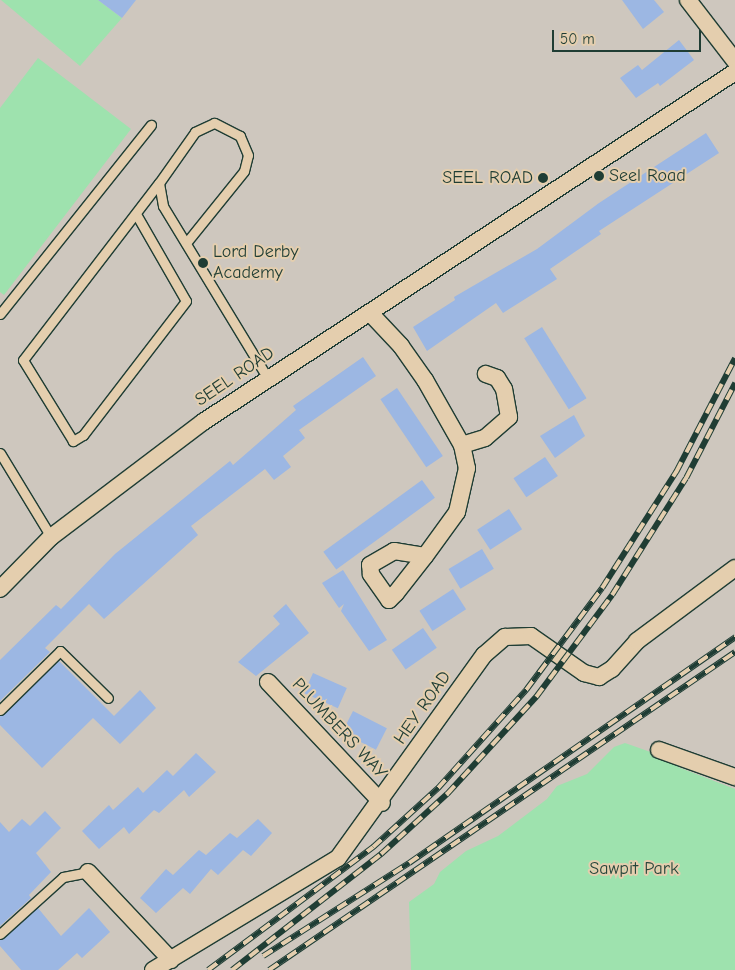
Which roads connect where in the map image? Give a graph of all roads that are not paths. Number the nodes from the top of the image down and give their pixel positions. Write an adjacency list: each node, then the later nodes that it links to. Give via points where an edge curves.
1 (688, 0): 2 (street)
2 (735, 61)
3 (735, 72): 9 (street, SEEL ROAD)
4 (150, 125): 8 (lane)
5 (159, 183): 6 (lane); 7 (lane, via 163,206); 7 (lane, via 196,132 214,123 240,136 248,155 244,171)
6 (136, 214): 6 (lane, via 23,360 73,441 83,435 186,301)
7 (186, 243): 11 (lane)
8 (0, 314)
9 (371, 314): 11 (street, SEEL ROAD); 12 (street, via 401,346)
10 (486, 374): 12 (street, via 497,378 504,389 509,417 485,438)
11 (267, 377): 14 (street, SEEL ROAD)
12 (462, 445): 15 (street, via 467,468 464,492 457,512)
13 (0, 453): 14 (lane)
14 (51, 537): 17 (street, SEEL ROAD)
15 (425, 556): 15 (street, via 396,594 388,600 371,574 370,565 394,551)
16 (735, 568): 23 (street, HEY ROAD, via 637,641 612,669 599,677 584,673 531,636 505,637 484,655)
17 (0, 589)
18 (268, 682): 23 (street, PLUMBERS WAY)
19 (108, 698): 20 (lane, via 60,651)
20 (0, 710)
21 (659, 750): 22 (street)
22 (735, 777)
23 (382, 803): 26 (street, HEY ROAD, via 338,858)
24 (88, 872): 25 (lane, via 63,877); 26 (street)
25 (0, 934)
26 (171, 960): 27 (street, HEY ROAD)
27 (153, 970)

